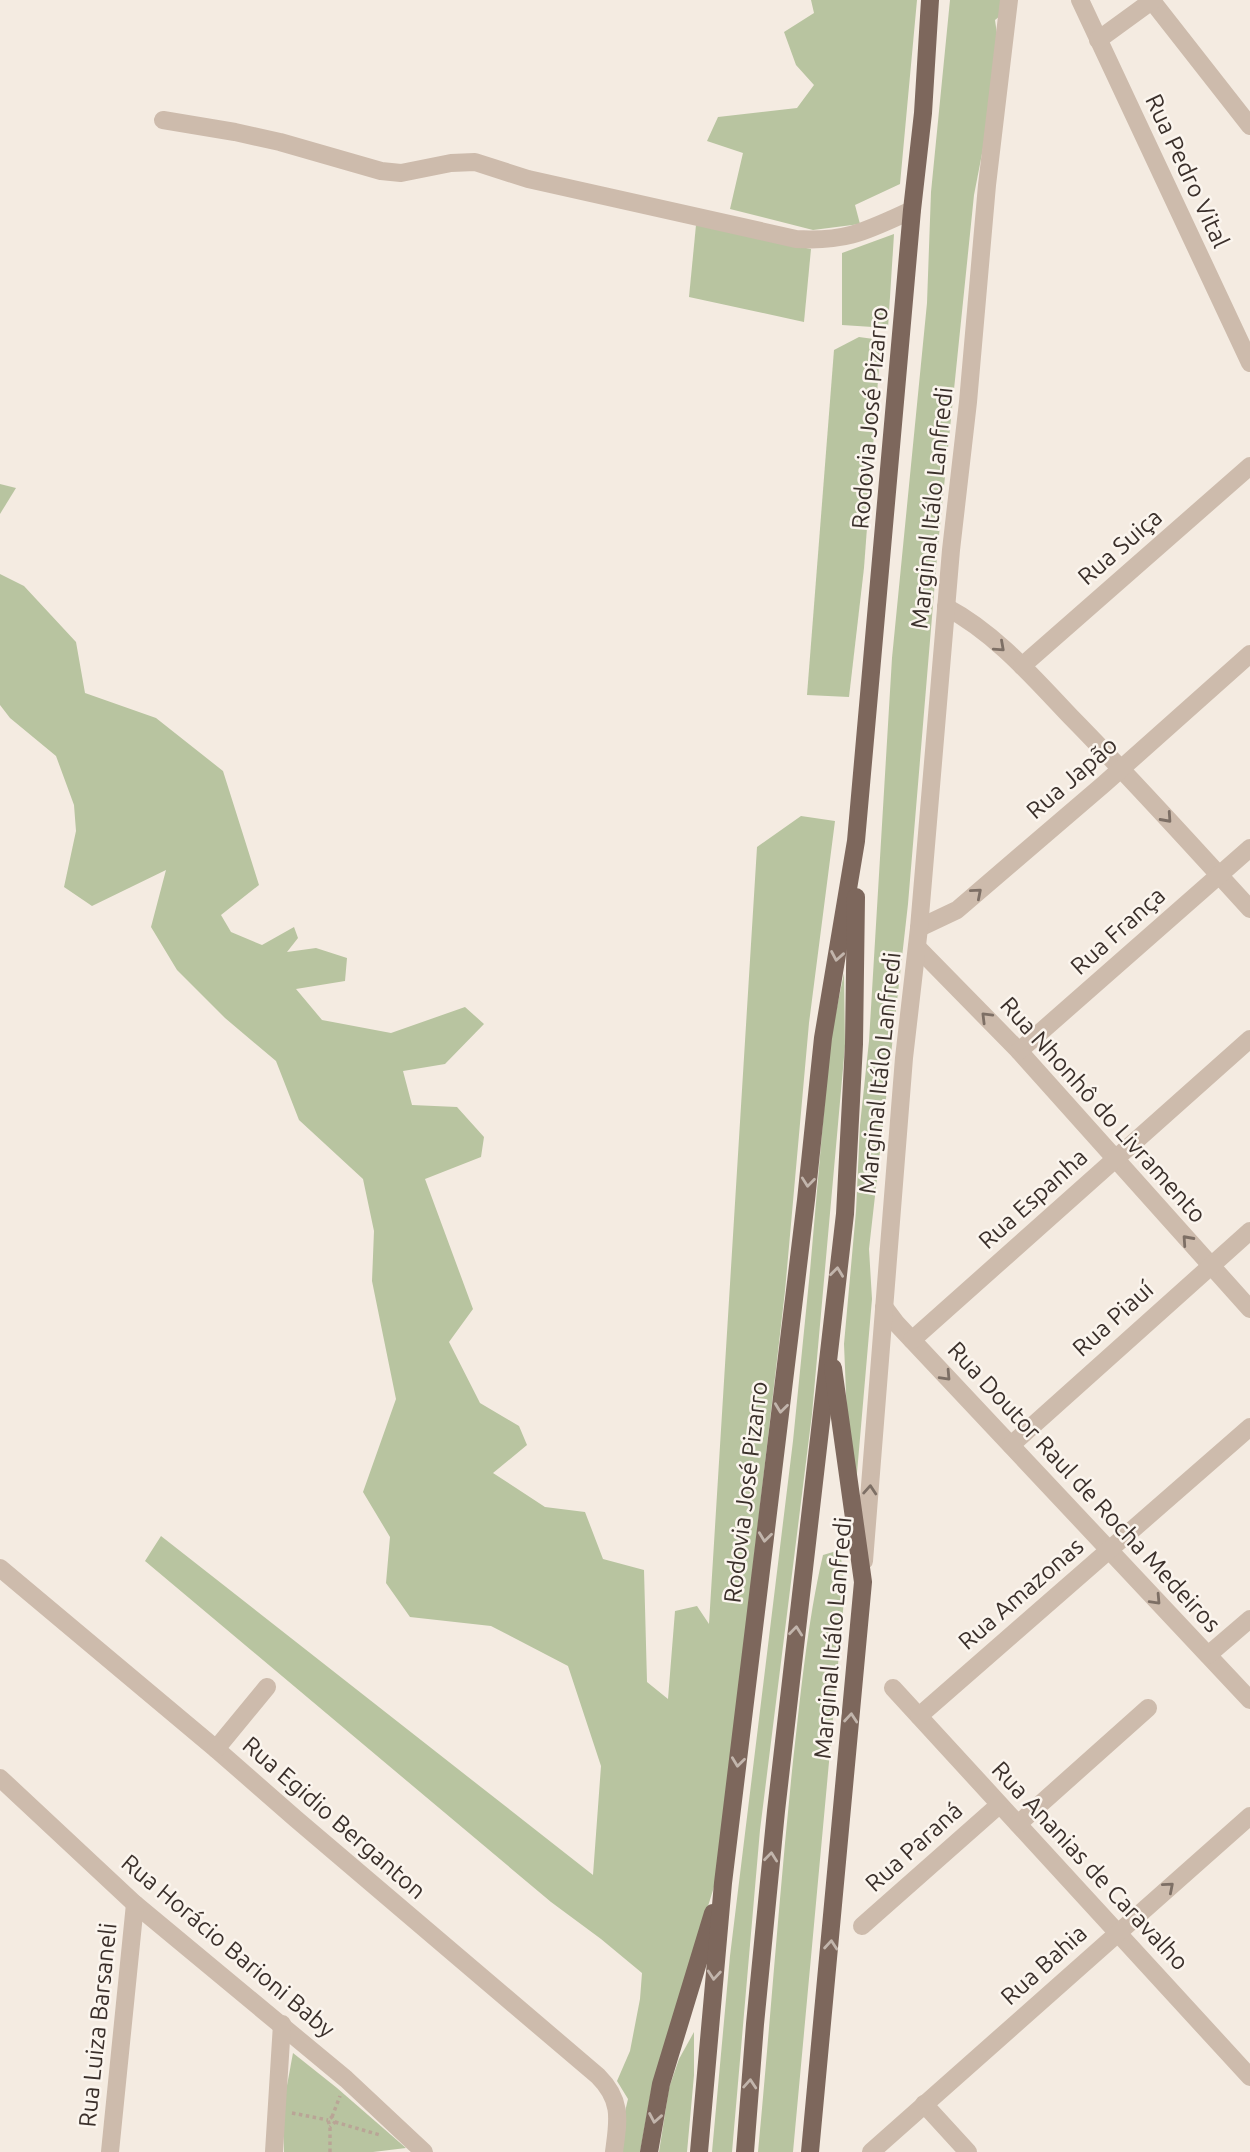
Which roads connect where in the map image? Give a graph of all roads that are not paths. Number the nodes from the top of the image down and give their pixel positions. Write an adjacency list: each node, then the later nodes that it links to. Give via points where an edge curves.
1 (930, 0): 8 (main road, Rodovia José Pizarro)
2 (1009, 0): 11 (street, Marginal Itálo Lanfredi)
3 (1080, 0): 5 (street, Rua Pedro Vital)
4 (1152, 0): 5 (street); 7 (street)
5 (1098, 40): 9 (street, Rua Pedro Vital)
6 (163, 120): 8 (street, via 280,142 381,171 401,173 475,162 528,179 796,239 844,238)
7 (1250, 126)
8 (912, 210): 15 (main road, Rodovia José Pizarro)
9 (1250, 363)
10 (1250, 466): 13 (street, Rua Suiça)
11 (946, 607): 13 (street, one-way to 13, via 972,621); 19 (street, Marginal Itálo Lanfredi)
12 (1250, 654): 14 (street, Rua Japão)
13 (1022, 666): 14 (street)
14 (1121, 768): 17 (street, one-way to 17); 19 (street, Rua Japão, one-way to 14, via 957,910)
15 (856, 841): 28 (main road, Rodovia José Pizarro, one-way to 15, via 845,1214 853,1070); 47 (main road, Rodovia José Pizarro, one-way to 47, via 823,1038)
16 (1250, 848): 17 (street, Rua França)
17 (1218, 874): 18 (street); 22 (street, Rua França)
18 (1250, 909)
19 (919, 928): 20 (street, Marginal Itálo Lanfredi)
20 (917, 947): 22 (street, Rua Nhonhô do Livramento, one-way to 20); 26 (street, Marginal Itálo Lanfredi)
21 (1250, 1039): 23 (street, Rua Espanha)
22 (1019, 1051): 23 (street, Rua Nhonhô do Livramento)
23 (1115, 1160): 25 (street, Rua Nhonhô do Livramento, one-way to 23); 29 (street, Rua Espanha)
24 (1250, 1231): 25 (street, Rua Piauí)
25 (1210, 1265): 27 (street, Rua Nhonhô do Livramento); 31 (street, Rua Piauí)
26 (884, 1307): 29 (street, Rua Doutor Raul de Rocha Medeiros); 34 (street, Marginal Itálo Lanfredi, one-way to 26)
27 (1250, 1309)
28 (829, 1340): 34 (main road); 60 (main road, Rodovia José Pizarro, one-way to 28, via 776,1811)
29 (912, 1340): 31 (street, Rua Doutor Raul de Rocha Medeiros, one-way to 31)
30 (1250, 1427): 32 (street, Rua Amazonas)
31 (1010, 1445): 32 (street, Rua Doutor Raul de Rocha Medeiros)
32 (1110, 1550): 36 (street, Rua Doutor Raul de Rocha Medeiros, one-way to 36); 41 (street, Rua Amazonas)
33 (0, 1568): 42 (street, Rua Egidio Berganton)
34 (863, 1582): 61 (main road, Marginal Itálo Lanfredi, one-way to 34)
35 (1250, 1619): 36 (street)
36 (1208, 1655): 39 (street, Rua Doutor Raul de Rocha Medeiros)
37 (267, 1687): 42 (street)
38 (893, 1688): 41 (street, Rua Ananias de Caravalho)
39 (1250, 1700)
40 (1148, 1708): 46 (street)
41 (919, 1716): 44 (street, Rua Ananias de Caravalho)
42 (216, 1748): 57 (street, Rua Egidio Berganton, via 609,2087 618,2117)
43 (0, 1778): 48 (street, Rua Horácio Barioni Baby)
44 (999, 1805): 46 (street, Rua Ananias de Caravalho); 49 (street, Rua Paraná)
45 (1250, 1816): 50 (street, Rua Bahia, one-way to 45)
46 (1018, 1825): 50 (street, Rua Ananias de Caravalho)
47 (723, 1883): 58 (main road, one-way to 58, via 661,2084); 59 (main road, Rodovia José Pizarro, one-way to 59)
48 (135, 1903): 51 (street, Rua Horácio Barioni Baby); 54 (street, Rua Luiza Barsaneli)
49 (862, 1927)
50 (1118, 1932): 52 (street, Rua Ananias de Caravalho); 53 (street, Rua Bahia)
51 (282, 2024): 55 (street); 56 (street, Rua Horácio Barioni Baby)
52 (1250, 2077)
53 (924, 2104): 62 (street, Rua Bahia); 63 (street)
54 (110, 2152)
55 (274, 2152)
56 (424, 2152)
57 (614, 2152)
58 (649, 2152)
59 (699, 2152)
60 (745, 2152)
61 (810, 2152)
62 (871, 2152)
63 (968, 2152)

